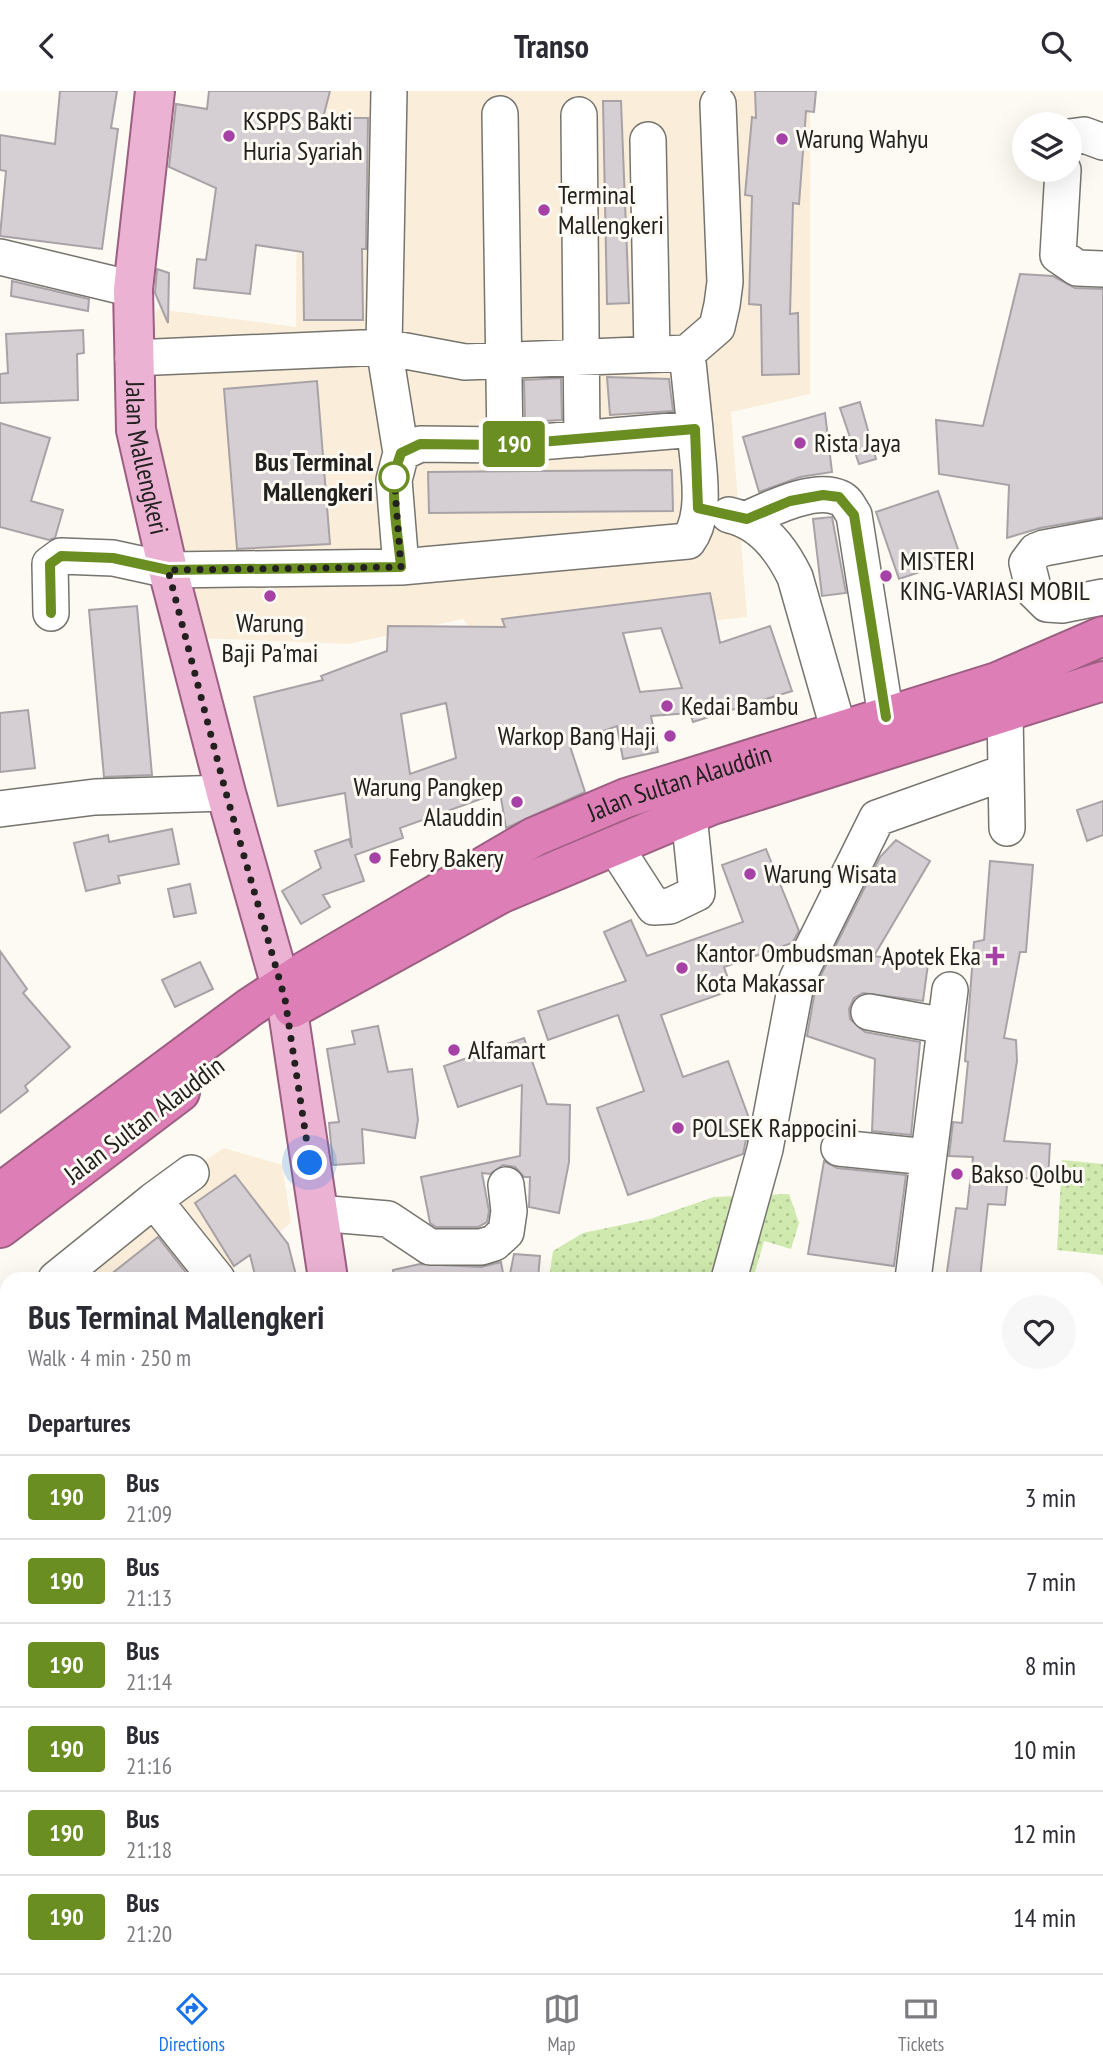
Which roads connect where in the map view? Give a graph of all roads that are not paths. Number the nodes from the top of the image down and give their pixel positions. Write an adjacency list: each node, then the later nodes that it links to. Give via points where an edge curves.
1 (155, 91): 12 (main road, Jalan Mallengkeri)
2 (389, 91): 13 (street)
3 (718, 104): 15 (street, via 725,282 717,327)
4 (500, 114): 17 (street)
5 (579, 115): 16 (street)
6 (1082, 135): 8 (street)
7 (648, 140): 14 (street)
8 (1103, 142)
9 (1062, 182): 11 (street, via 1058,254 1077,268)
10 (0, 257): 12 (street)
11 (1103, 269)
12 (133, 289): 18 (main road, Jalan Mallengkeri)
13 (385, 352): 17 (street, via 465,362); 18 (street); 22 (street)
14 (652, 353): 15 (street); 16 (street)
15 (687, 353): 19 (street)
16 (581, 358): 17 (street); 20 (street)
17 (504, 359): 21 (street)
18 (133, 363): 27 (main road, Jalan Mallengkeri, via 136,430)
19 (695, 429): 20 (street); 23 (street)
20 (582, 439): 21 (street)
21 (505, 445): 22 (street, via 420,444)
22 (401, 453): 26 (street, via 394,480)
23 (698, 508): 24 (street); 26 (street, via 693,534 683,543)
24 (747, 519): 33 (street, via 790,501 823,495 846,502 854,515); 34 (street, via 775,543 795,577)
25 (1103, 537): 28 (street, via 1044,548 1027,563 1034,591 1047,604)
26 (401, 567): 27 (street)
27 (168, 570): 29 (street, via 113,558 61,556 50,564); 36 (main road, Jalan Mallengkeri)
28 (1103, 597)
29 (51, 613)
30 (1103, 636): 32 (highway, Jalan Sultan Alauddin)
31 (1103, 681): 32 (highway, Jalan Sultan Alauddin)
32 (1001, 697): 33 (highway, Jalan Sultan Alauddin); 35 (street); 38 (highway, Jalan Sultan Alauddin)
33 (886, 717): 34 (highway, Jalan Sultan Alauddin)
34 (839, 731): 42 (highway, Jalan Sultan Alauddin, via 626,798 534,837)
35 (1006, 772): 39 (street); 56 (street, via 877,818 797,979 765,1149)
36 (226, 793): 37 (street, via 95,797); 42 (main road, Jalan Mallengkeri)
37 (0, 809)
38 (689, 815): 40 (highway, Jalan Sultan Alauddin); 40 (street, via 697,893 670,906 654,908)
39 (1007, 828)
40 (614, 845): 42 (highway, Jalan Sultan Alauddin)
41 (950, 990): 44 (street)
42 (283, 992): 49 (highway, Jalan Sultan Alauddin); 51 (main road, Jalan Mallengkeri); 52 (highway, Jalan Sultan Alauddin)
43 (869, 1012): 44 (street)
44 (945, 1026): 46 (street)
45 (839, 1148): 46 (street)
46 (928, 1157): 57 (street)
47 (191, 1173): 50 (street)
48 (506, 1185): 51 (street, via 506,1233 481,1247 430,1247 388,1219)
49 (0, 1193)
50 (154, 1200): 53 (street); 54 (street)
51 (318, 1213): 55 (main road, Jalan Mallengkeri)
52 (0, 1228)
53 (66, 1272)
54 (211, 1272)
55 (327, 1272)
56 (731, 1272)
57 (914, 1272)

